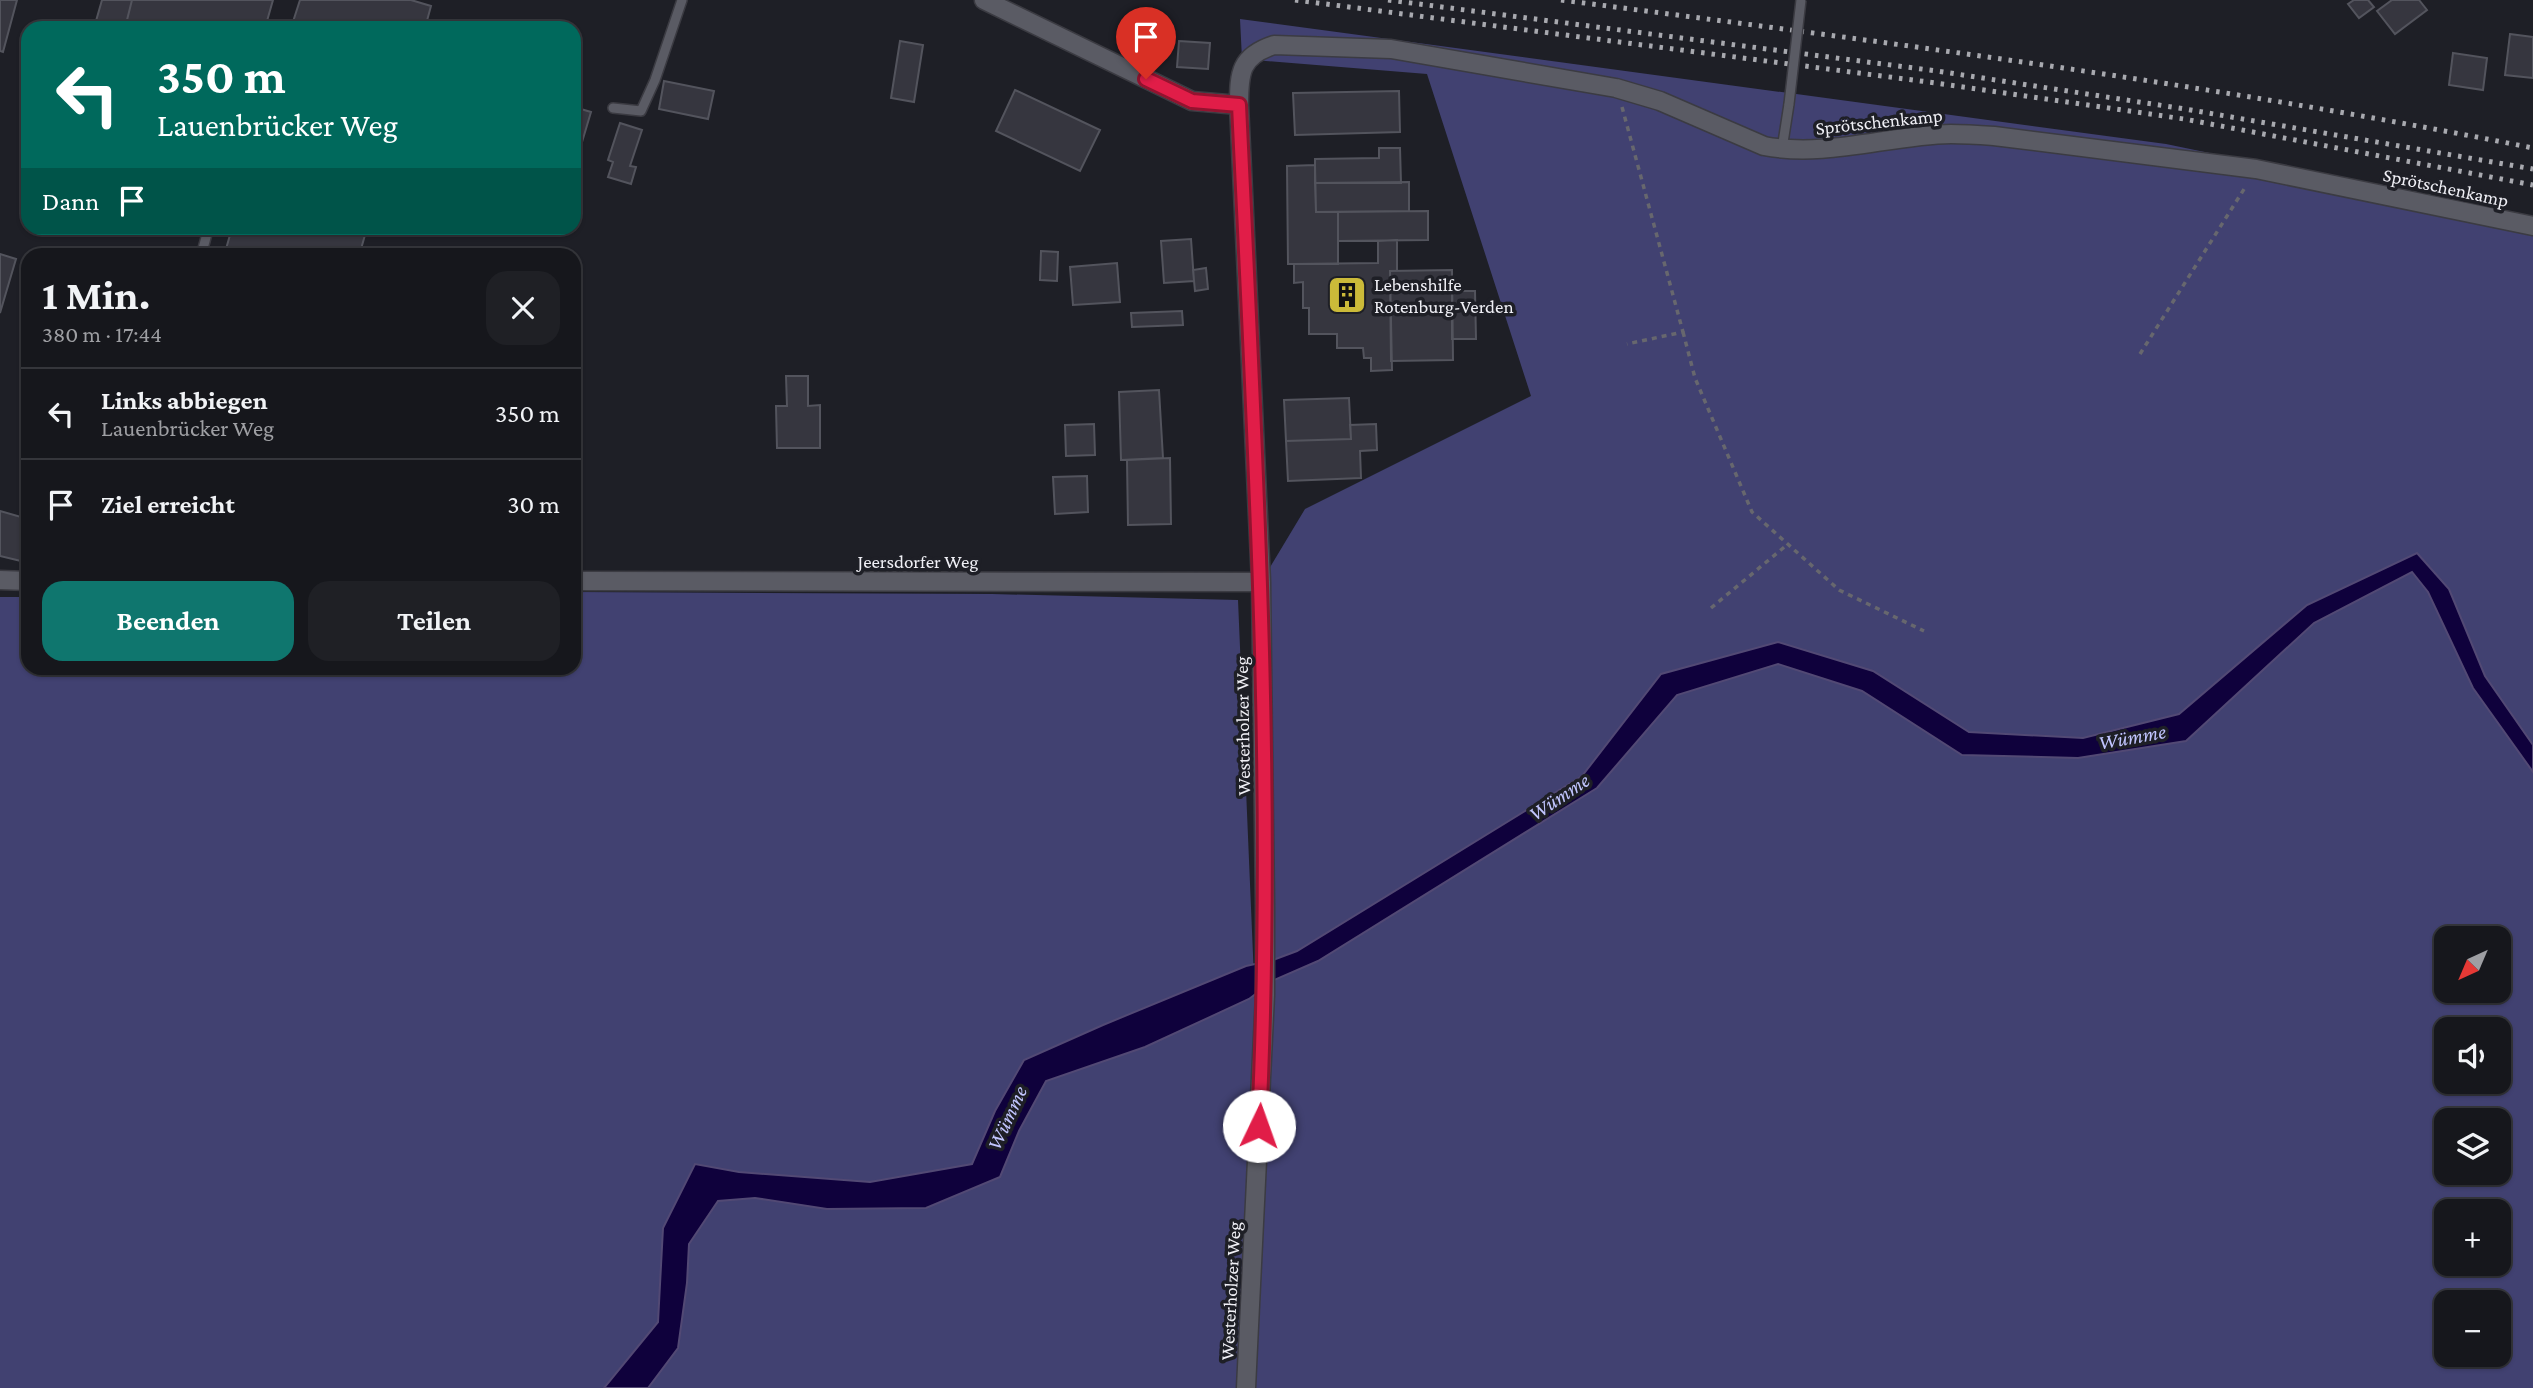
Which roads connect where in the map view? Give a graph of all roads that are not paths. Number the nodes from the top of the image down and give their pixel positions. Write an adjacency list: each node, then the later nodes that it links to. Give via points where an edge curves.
1 (682, 0): 6 (lane, via 641,111)
2 (984, 0): 5 (street, via 1192,101)
3 (1801, 0): 7 (lane, bridge)
4 (1244, 65): 5 (street, Westerholzer Weg, via 1239,76); 7 (street, Sprötschenkamp, via 1261,49 1274,45 1391,49 1616,88)
5 (1239, 105): 12 (street, Westerholzer Weg)
6 (613, 108)
7 (1782, 149): 8 (street, Sprötschenkamp, via 1951,134 1994,136 2256,169)
8 (2533, 226)
9 (0, 580): 10 (street)
10 (21, 580)
11 (581, 581): 12 (street, Jeersdorfer Weg)
12 (1261, 582): 13 (street, Westerholzer Weg, via 1265,995)
13 (1246, 1388)

